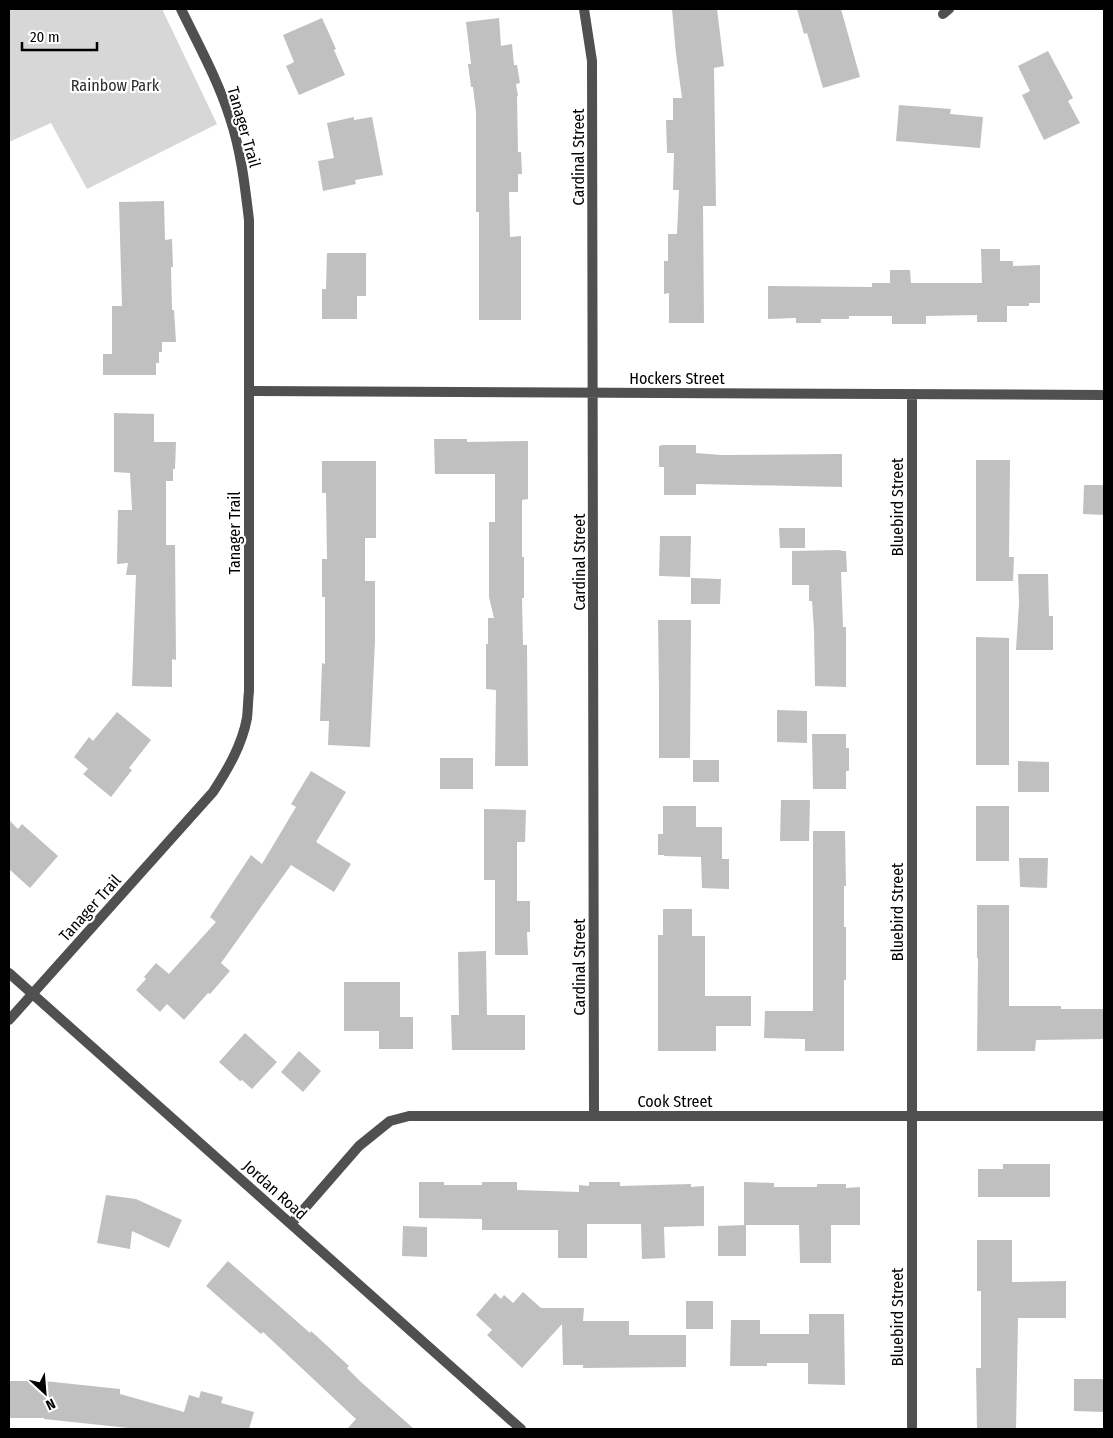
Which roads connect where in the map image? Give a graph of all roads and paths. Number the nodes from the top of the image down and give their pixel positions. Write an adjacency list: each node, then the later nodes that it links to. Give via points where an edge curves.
1 (181, 9): 3 (street, Tanager Trail, via 212,73 242,165 249,220)
2 (584, 9): 4 (street, Cardinal Street, via 592,61)
3 (249, 391): 4 (street, Hockers Street); 8 (street, Tanager Trail, via 249,691 240,741 229,768 213,792)
4 (594, 393): 5 (street, Hockers Street); 10 (street, Cardinal Street)
5 (912, 394): 6 (street, Hockers Street); 11 (street, Bluebird Street)
6 (1104, 395)
7 (9, 973): 8 (street, Jordan Road)
8 (33, 994): 9 (street, Tanager Trail); 13 (street, Jordan Road)
9 (9, 1020)
10 (594, 1116): 11 (street, Cook Street); 13 (street, Cook Street, via 409,1116 390,1121 359,1146)
11 (912, 1116): 12 (street, Cook Street); 15 (street, Bluebird Street)
12 (1104, 1116)
13 (291, 1224): 14 (street, Jordan Road)
14 (521, 1429)
15 (912, 1429)

